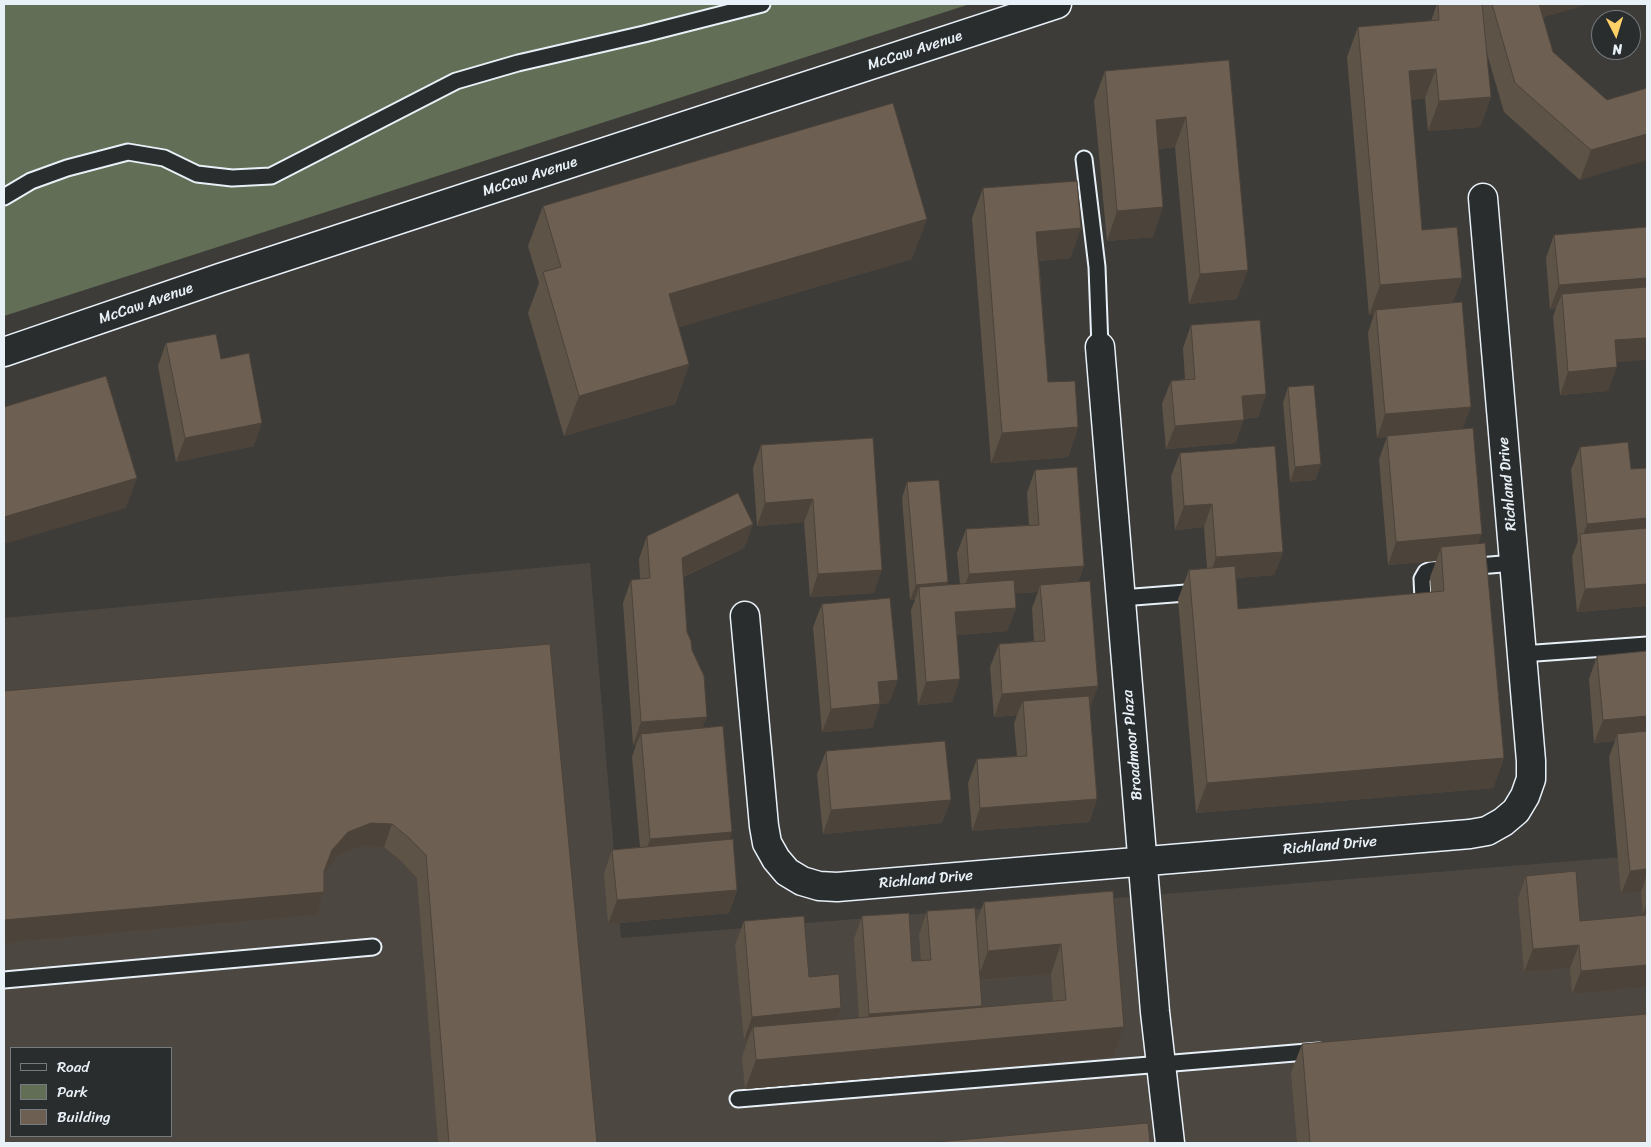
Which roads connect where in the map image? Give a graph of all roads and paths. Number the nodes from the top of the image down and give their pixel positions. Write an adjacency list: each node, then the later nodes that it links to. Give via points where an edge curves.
1 (762, 4): 4 (lane, via 518,63 456,82 271,176 232,178 197,174 164,158 128,152 31,181)
2 (1057, 4): 7 (street, McCaw Avenue)
3 (1084, 159): 6 (lane, via 1097,267)
4 (4, 197)
5 (1483, 198): 8 (street, Richland Drive)
6 (1100, 347): 10 (street, Broadmoor Plaza)
7 (4, 352)
8 (1514, 564): 11 (lane, via 1431,570 1422,579 1421,604 1416,608); 14 (street, Richland Drive)
9 (1210, 592): 10 (lane)
10 (1121, 598): 15 (street, Broadmoor Plaza)
11 (1397, 610)
12 (745, 616): 15 (street, Richland Drive, via 764,826 767,843 787,872 802,881 837,887)
13 (1647, 645): 14 (lane)
14 (1522, 654): 15 (street, Richland Drive, via 1531,779 1516,811 1487,831)
15 (1143, 861): 19 (street, Broadmoor Plaza)
16 (373, 947): 17 (lane)
17 (4, 980)
18 (1331, 1050): 19 (lane)
19 (1160, 1064): 20 (lane); 21 (street, Broadmoor Plaza)
20 (738, 1099)
21 (1170, 1143)

